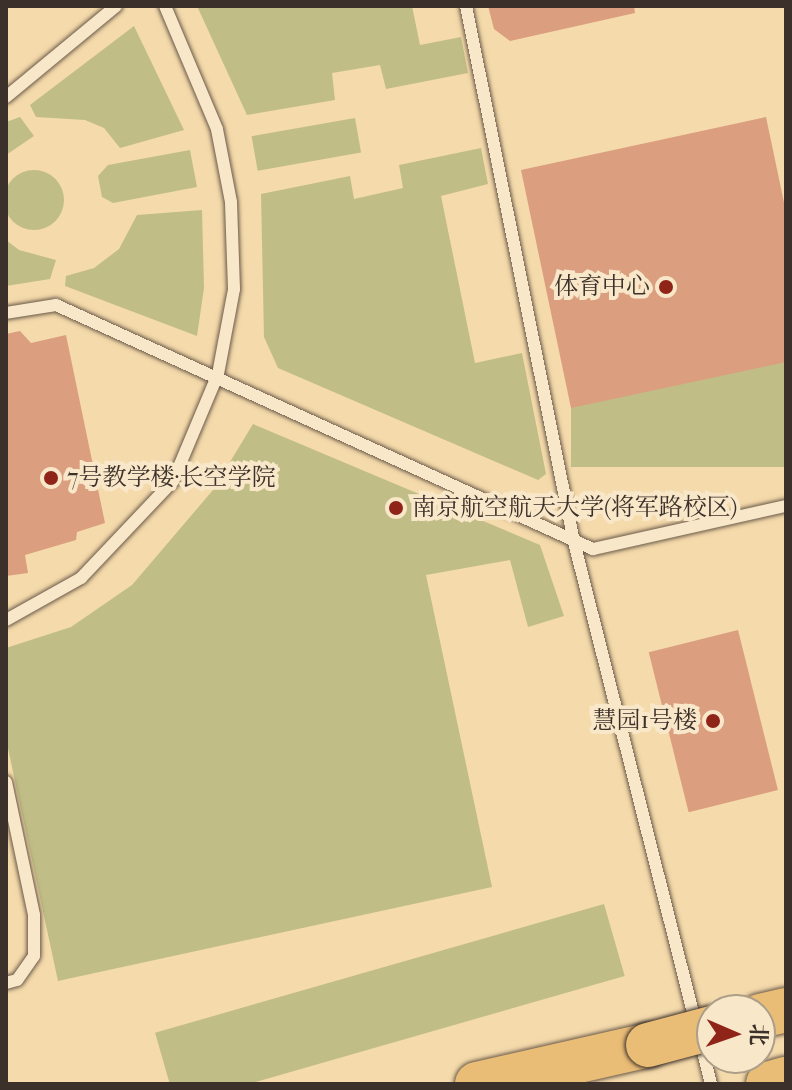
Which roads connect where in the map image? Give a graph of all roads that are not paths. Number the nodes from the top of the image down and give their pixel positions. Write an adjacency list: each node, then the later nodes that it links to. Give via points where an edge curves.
1 (116, 6): 4 (lane)
2 (165, 6): 6 (lane, via 217,129 231,202 234,289)
3 (466, 6): 8 (lane)
4 (6, 97)
5 (6, 313): 6 (lane, via 56,305)
6 (218, 374): 8 (lane); 9 (lane, via 173,481 81,578)
7 (786, 506): 8 (lane, via 593,549)
8 (574, 542): 15 (lane)
9 (6, 620)
10 (6, 782): 11 (lane, via 34,915 34,956 17,980)
11 (6, 983)
12 (696, 1032): 14 (highway, bridge)
13 (786, 1079): 16 (highway)
14 (477, 1084)
15 (711, 1084)
16 (768, 1084)

